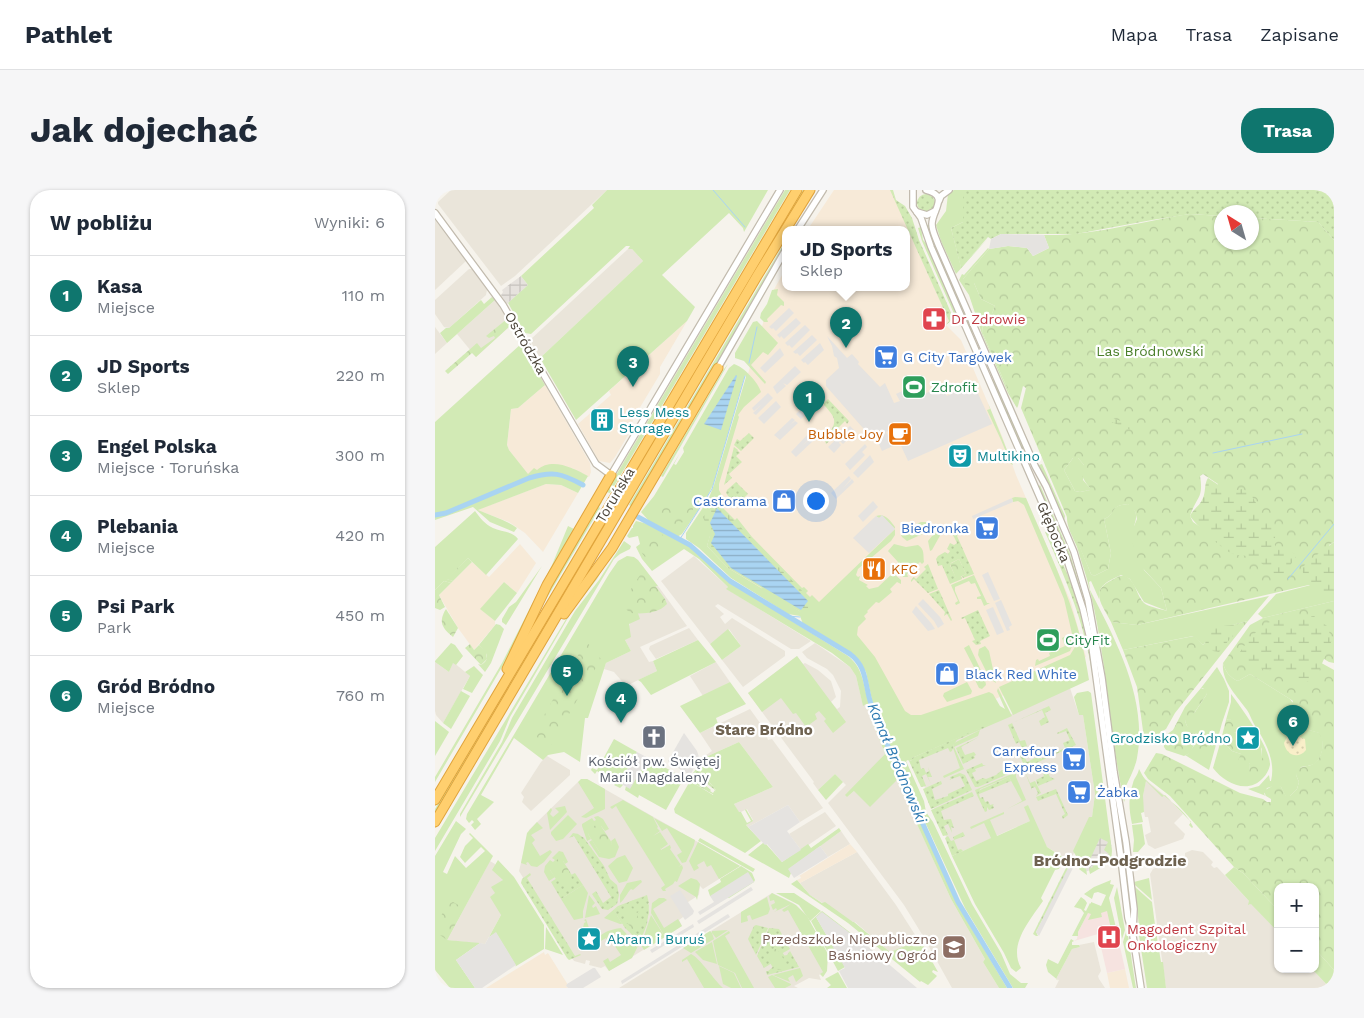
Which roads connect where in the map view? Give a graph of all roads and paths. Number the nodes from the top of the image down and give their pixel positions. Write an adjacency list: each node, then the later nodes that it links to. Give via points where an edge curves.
1 (780, 190): 19 (street, Toruńska)
2 (797, 190): 21 (highway, Toruńska)
3 (810, 190): 14 (highway, Toruńska)
4 (823, 190): 15 (street)
5 (913, 190): 9 (street, Głębocka)
6 (939, 190): 8 (street)
7 (949, 190): 10 (street, Głębocka)
8 (928, 191): 9 (street, via 918,192); 10 (street)
9 (913, 198): 12 (street, Głębocka)
10 (939, 202): 11 (street, Głębocka)
11 (936, 210): 12 (street, via 927,215); 24 (street, Głębocka, via 932,225 938,244 1079,567 1102,678 1127,842)
12 (917, 212): 24 (street, Głębocka, via 1067,560 1083,609 1092,647)
13 (435, 213): 19 (street, Ostródzka, via 503,305 596,464)
14 (789, 226)
15 (800, 226)
16 (782, 237): 20 (highway, Toruńska)
17 (782, 255): 18 (street)
18 (718, 368): 20 (highway, via 606,557)
19 (611, 476): 21 (highway, via 547,586)
20 (530, 661): 23 (highway, Toruńska)
21 (482, 721): 22 (highway, Toruńska)
22 (435, 800)
23 (435, 822)
24 (1125, 871): 25 (street, via 1134,910 1133,936)
25 (1141, 988)

